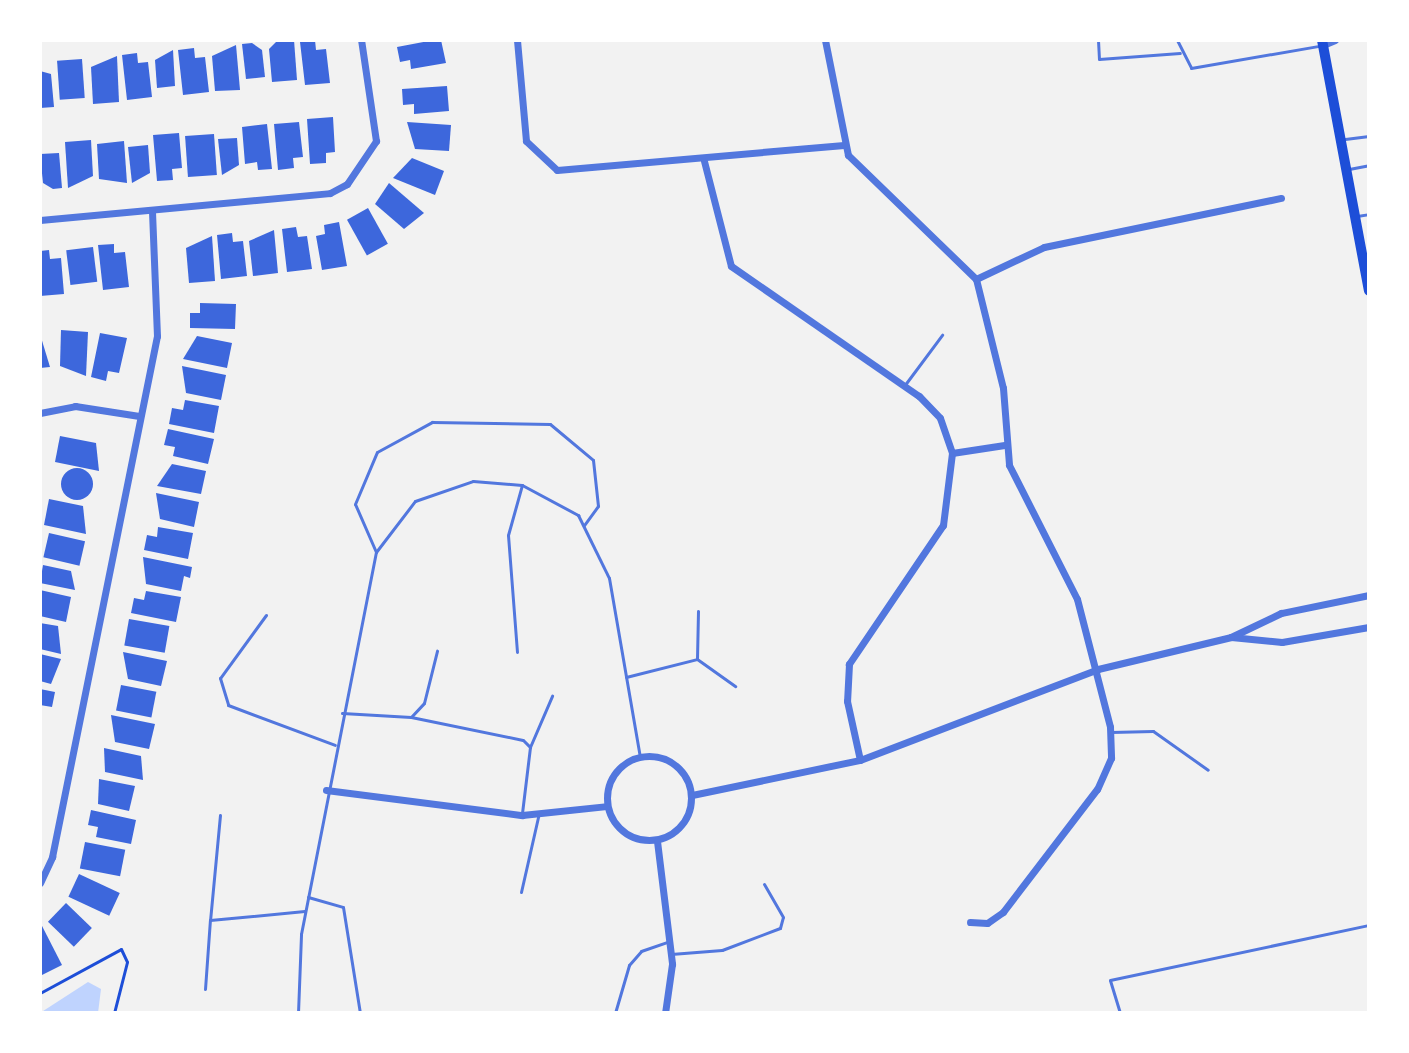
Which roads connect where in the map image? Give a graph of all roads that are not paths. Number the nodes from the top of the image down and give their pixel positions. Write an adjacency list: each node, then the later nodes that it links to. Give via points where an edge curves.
1 (361, 40): 16 (street, via 376,141 347,184 330,193)
2 (517, 40): 12 (street, via 526,141 547,167)
3 (825, 40): 11 (street)
4 (1098, 40): 8 (lane, via 1099,59)
5 (1177, 40): 8 (lane)
6 (1335, 40): 7 (street)
7 (1323, 42): 8 (lane, via 1191,68); 10 (main road)
8 (1180, 53)
9 (1369, 136): 10 (lane)
10 (1340, 140): 14 (main road)
11 (844, 145): 12 (street); 20 (street, via 875,189 947,245)
12 (704, 161): 23 (street, via 731,266)
13 (1369, 165): 14 (lane)
14 (1345, 170): 18 (main road)
15 (1281, 198): 20 (street, via 1044,247)
16 (152, 211): 19 (street); 25 (street, via 161,305)
17 (1369, 214): 18 (lane)
18 (1354, 216): 21 (main road)
19 (40, 220)
20 (976, 279): 26 (street, via 1003,388)
21 (1369, 291)
22 (942, 335): 23 (lane)
23 (904, 386): 27 (street, via 940,418)
24 (40, 413): 25 (street, via 75,406)
25 (139, 416): 58 (street, via 52,857)
26 (1004, 445): 27 (street); 39 (street, via 1071,585)
27 (952, 453): 49 (street, via 943,525 849,664 847,701)
28 (522, 485): 29 (lane, via 578,515); 30 (lane, via 473,481 415,501); 37 (lane, via 508,535)
29 (583, 525): 30 (lane, via 598,506 593,460 550,424 432,422 377,452 355,504); 40 (lane, via 609,578)
30 (376, 552): 43 (lane)
31 (1369, 595): 35 (street, via 1281,613)
32 (698, 611): 38 (lane)
33 (266, 615): 46 (lane, via 220,678 228,705 251,720)
34 (1369, 627): 35 (street, via 1282,642)
35 (1231, 637): 39 (street)
36 (437, 651): 44 (lane, via 424,703)
37 (517, 652)
38 (697, 659): 40 (lane); 41 (lane)
39 (1098, 669): 45 (street); 49 (street)
40 (626, 677): 48 (lane)
41 (735, 686)
42 (552, 696): 47 (lane)
43 (342, 713): 44 (lane); 46 (lane)
44 (411, 717): 47 (lane, via 514,735)
45 (1111, 732): 50 (lane, via 1153,731); 64 (street, via 1104,779 996,919)
46 (335, 745): 51 (lane)
47 (530, 747): 56 (lane)
48 (640, 757): 52 (street, via 675,764); 53 (street, via 613,775)
49 (860, 760): 52 (street)
50 (1208, 770)
51 (326, 790): 56 (street); 61 (lane)
52 (692, 795): 57 (street, via 683,825)
53 (607, 806): 54 (street); 57 (street, via 616,826)
54 (539, 813): 56 (street); 60 (lane)
55 (220, 815): 63 (lane)
56 (522, 815)
57 (657, 841): 66 (street)
58 (40, 883)
59 (764, 884): 67 (lane, via 783,917 780,928 722,950)
60 (521, 892)
61 (308, 897): 62 (lane); 70 (lane, via 343,907)
62 (305, 911): 63 (lane); 69 (lane)
63 (210, 920): 68 (lane, via 203,942)
64 (970, 922)
65 (1369, 925): 73 (lane, via 1110,980)
66 (669, 941): 67 (street); 71 (lane, via 641,951 629,965)
67 (671, 954): 72 (street)
68 (205, 989)
69 (298, 1013)
70 (360, 1013)
71 (615, 1013)
72 (665, 1013)
73 (1120, 1013)

